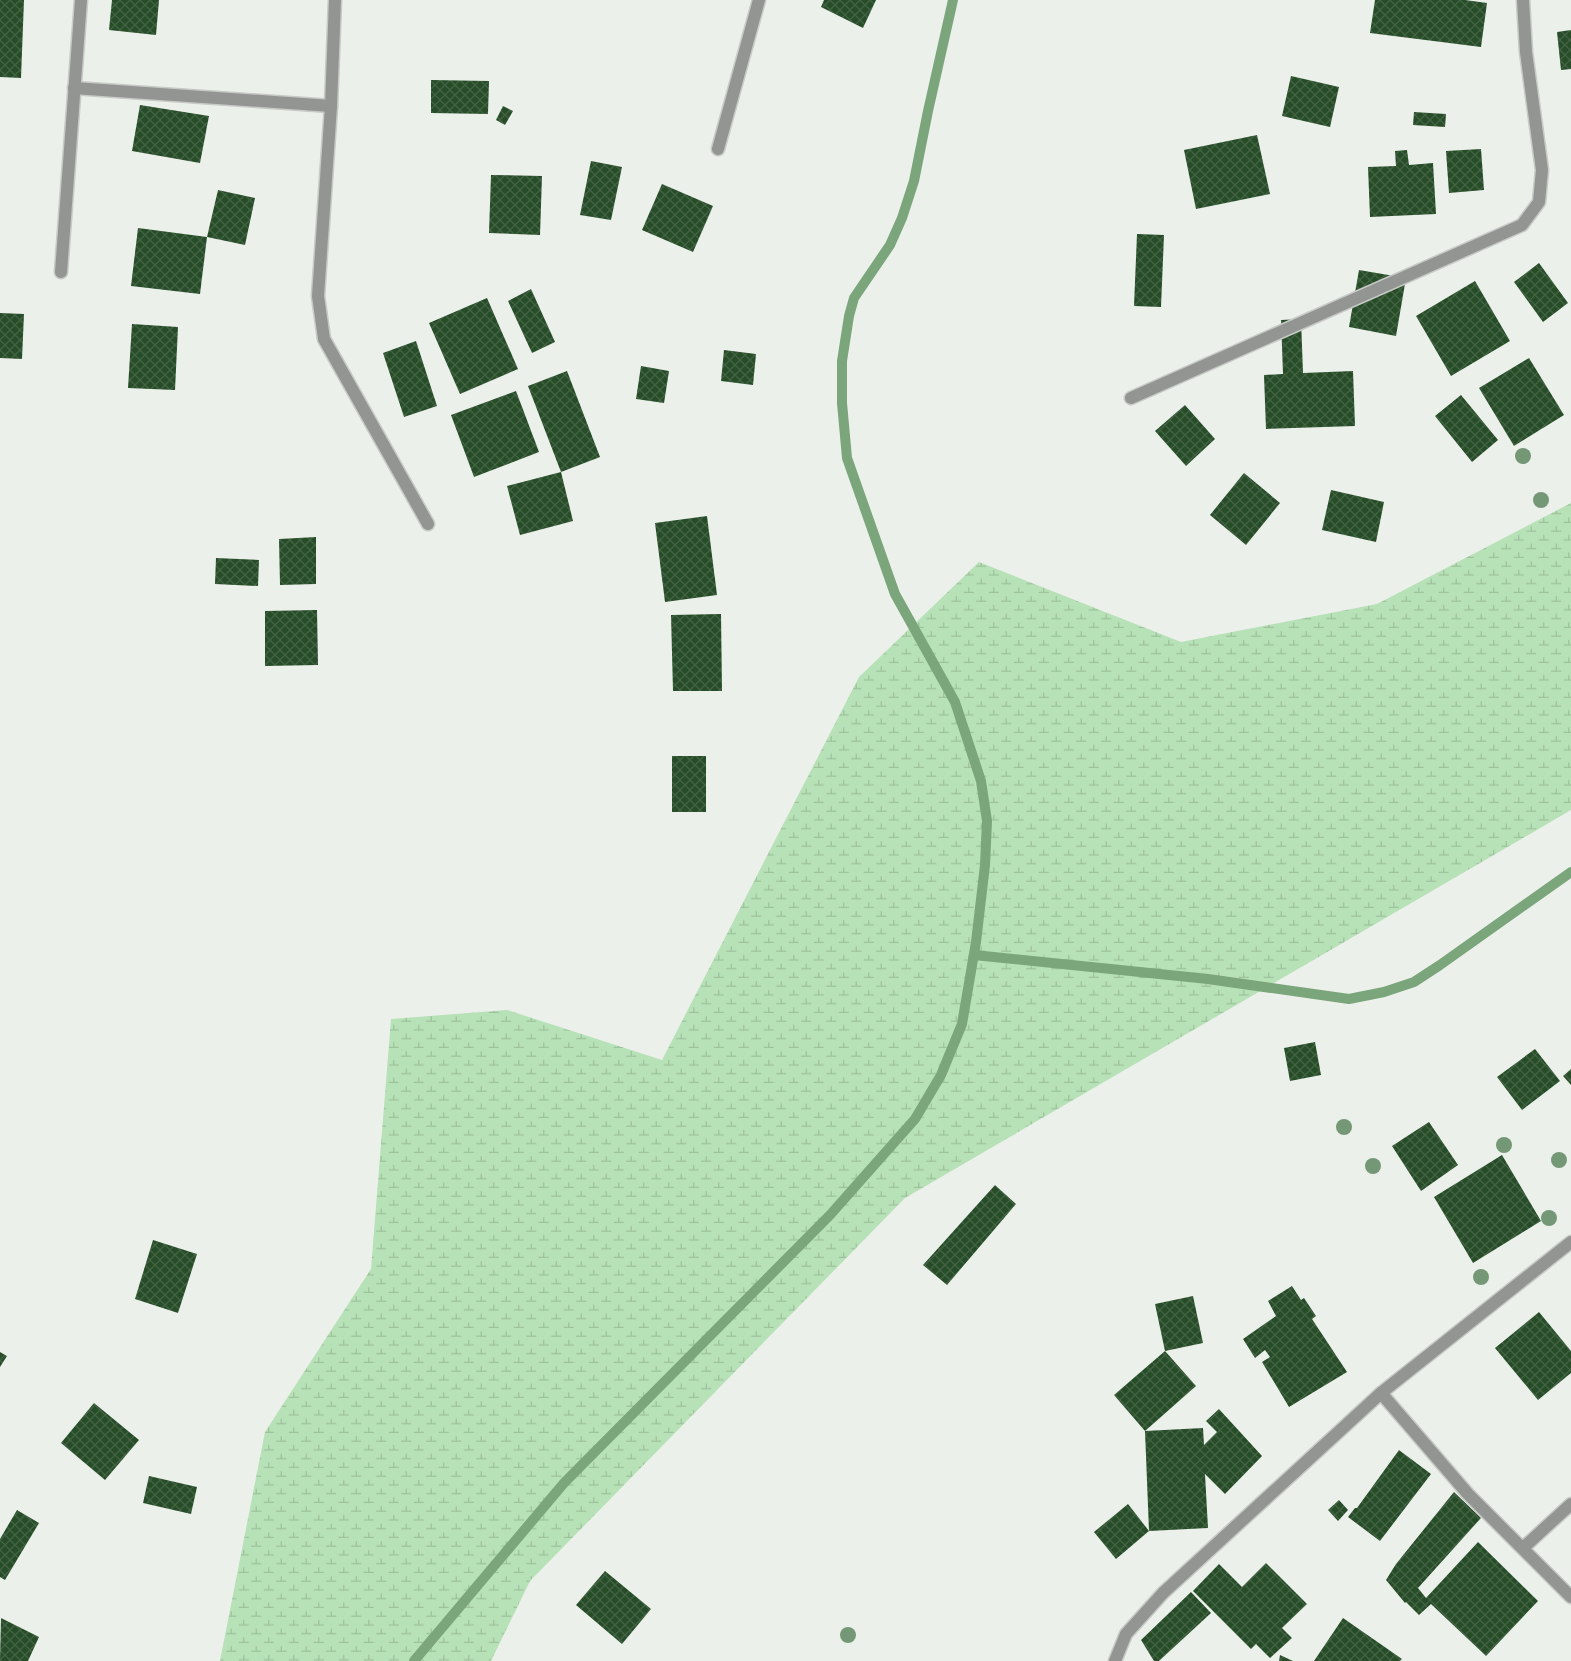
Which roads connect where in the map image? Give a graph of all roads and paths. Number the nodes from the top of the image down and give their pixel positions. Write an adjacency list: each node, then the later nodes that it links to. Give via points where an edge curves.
1 (81, 0): 5 (street)
2 (335, 0): 6 (street)
3 (759, 0): 7 (street)
4 (1523, 0): 9 (street, via 1526,52 1542,170 1539,202 1522,226)
5 (74, 88): 6 (street); 8 (street)
6 (332, 106): 10 (street, via 318,296 324,339)
7 (718, 148)
8 (61, 272)
9 (1130, 398)
10 (428, 524)
11 (1571, 1242): 12 (street)
12 (1381, 1393): 14 (street, via 1468,1494); 16 (street, via 1163,1593 1126,1634)
13 (1571, 1504): 14 (street)
14 (1522, 1548): 15 (street)
15 (1571, 1597)
16 (1115, 1661)

